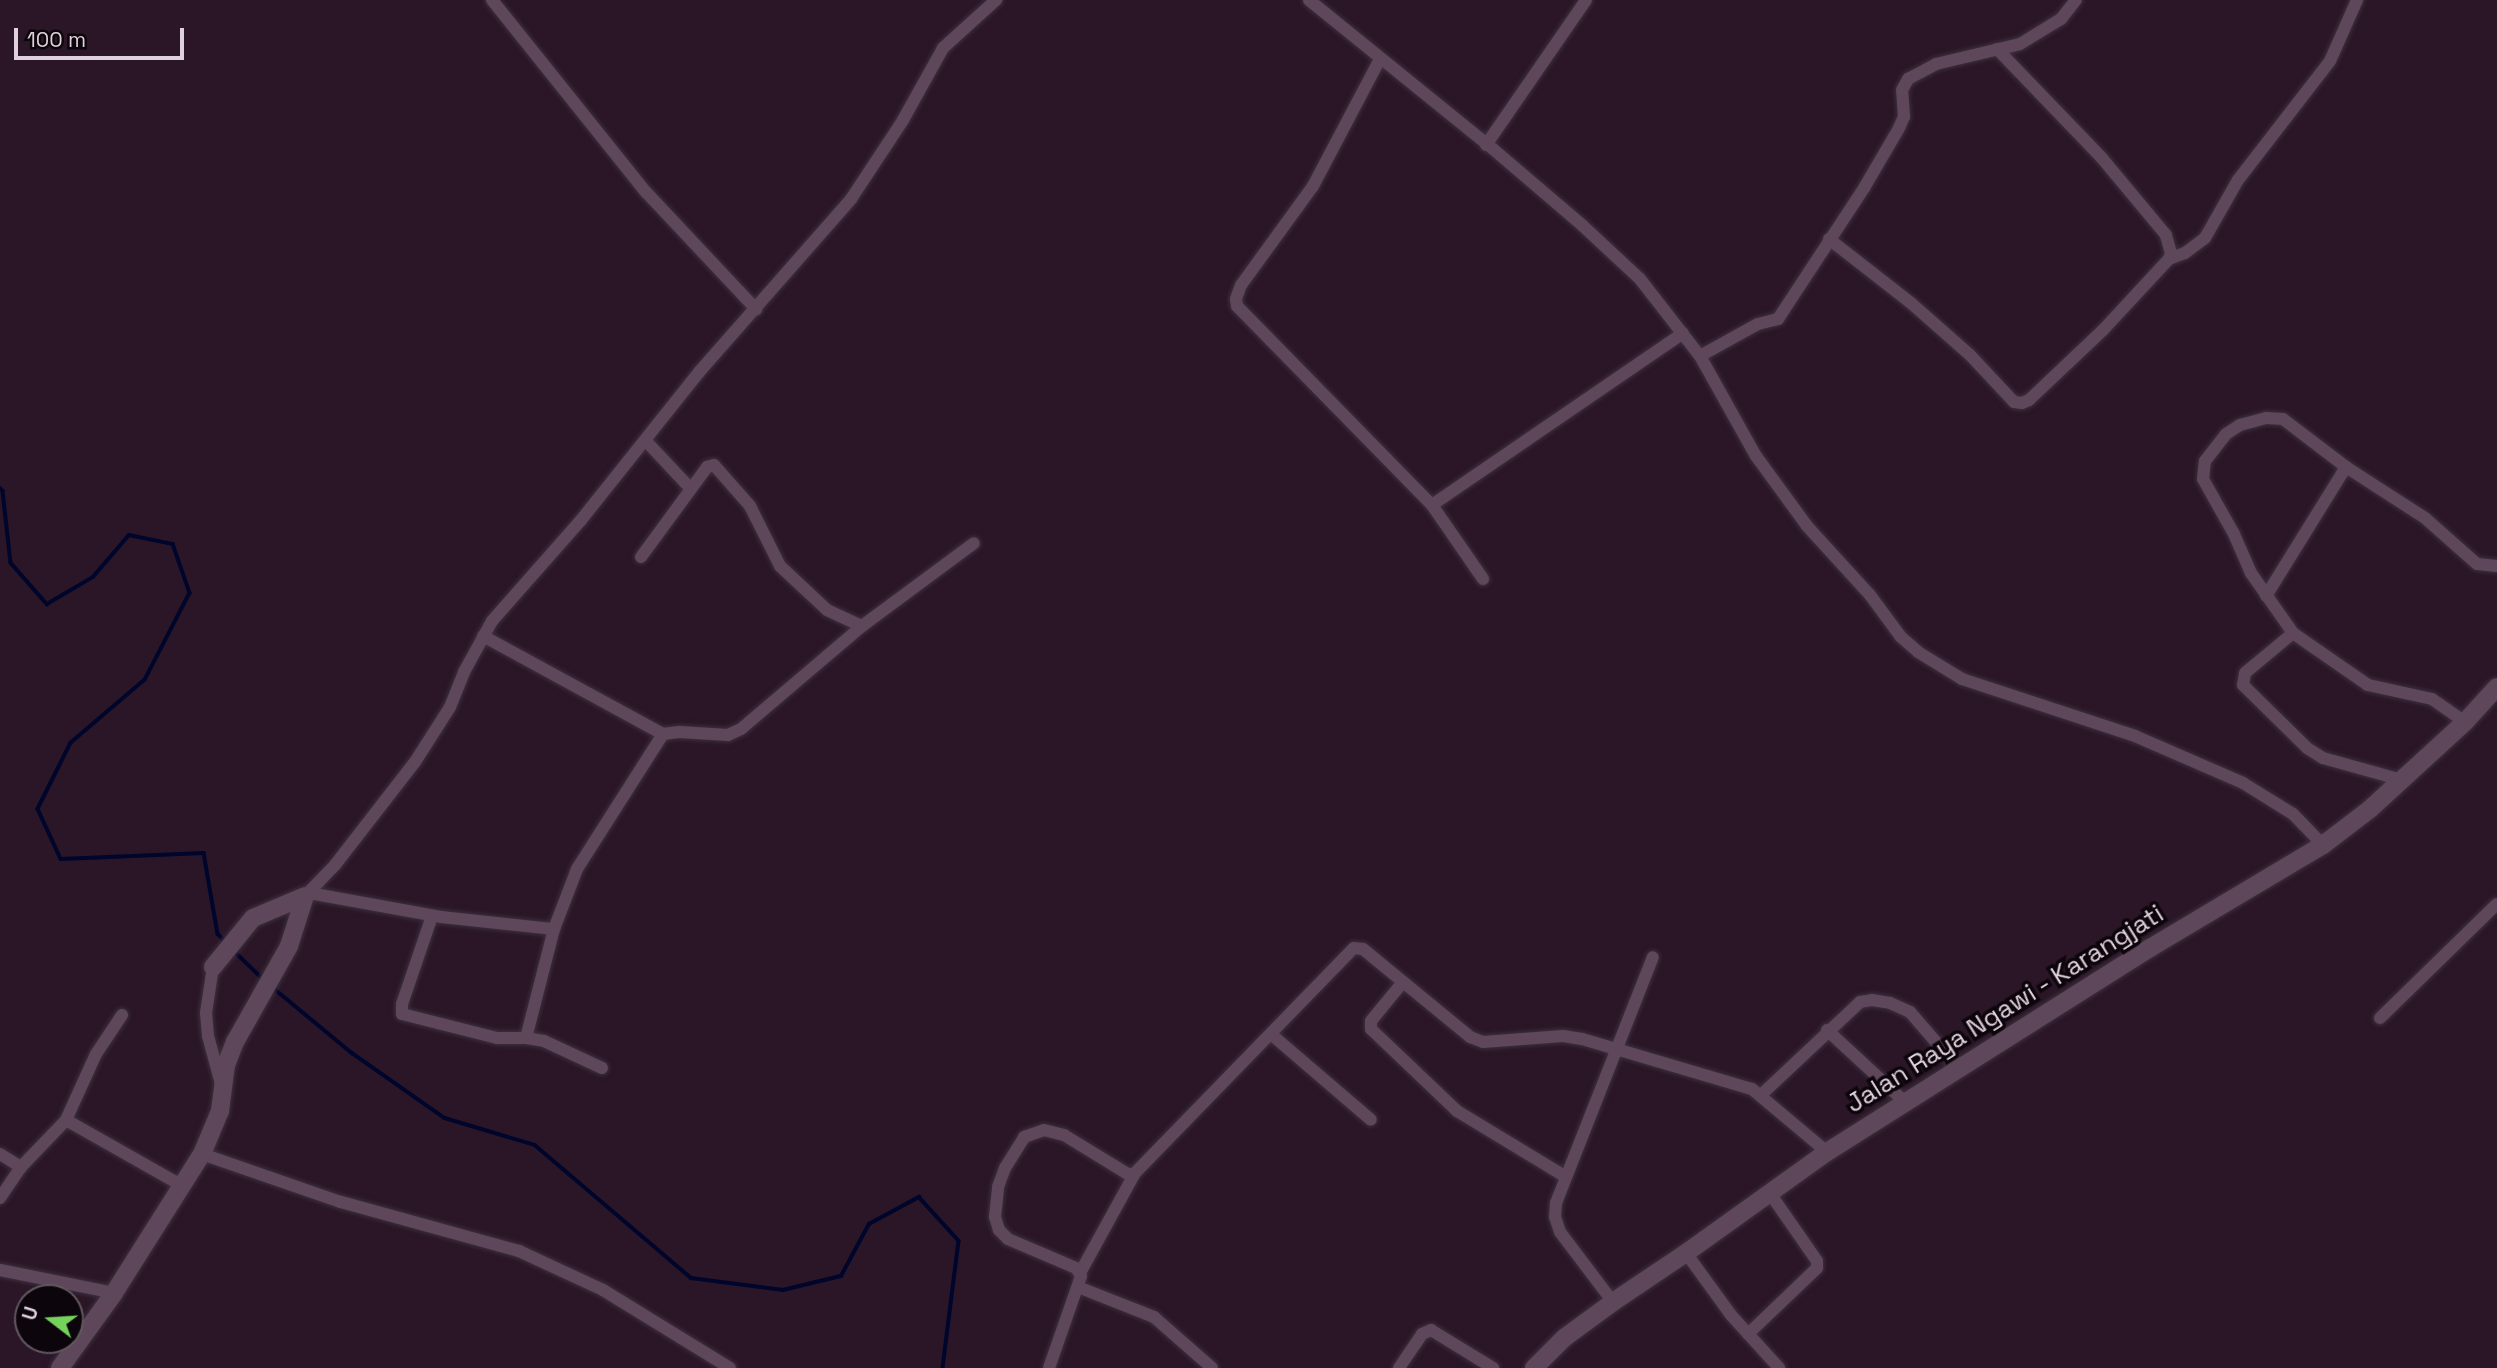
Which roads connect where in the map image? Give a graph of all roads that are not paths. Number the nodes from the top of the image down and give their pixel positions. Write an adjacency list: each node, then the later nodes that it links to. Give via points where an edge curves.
1 (492, 0): 12 (street, via 646,192)
2 (996, 0): 12 (street, via 943,48 851,199)
3 (1309, 0): 8 (street)
4 (1586, 0): 9 (street)
5 (2076, 0): 7 (street, via 2042,33)
6 (2357, 0): 11 (street, via 2330,61 2238,180 2205,238)
7 (1997, 49): 10 (street, via 1936,64 1908,79 1902,90 1904,117 1899,128); 11 (street, via 2101,158 2166,235)
8 (1380, 59): 9 (street); 18 (street, via 1313,186 1241,285 1236,299 1237,306)
9 (1486, 145): 13 (street, via 1640,279)
10 (1829, 239): 11 (street, via 1911,303 2014,402 2022,403 2103,330); 14 (street, via 1778,319 1758,324)
11 (2169, 259)
12 (756, 309): 15 (street)
13 (1683, 333): 14 (street); 18 (street)
14 (1700, 356): 31 (street, via 1756,456 1807,526 1918,652 1962,678 2135,736 2243,783 2293,814)
15 (645, 440): 17 (street); 26 (street)
16 (2346, 467): 21 (street, via 2426,518 2477,564); 23 (street); 23 (street, via 2283,419 2266,418 2225,434 2206,460 2203,479)
17 (690, 488): 20 (street); 24 (street, via 707,467 717,467 750,506 780,566 827,610)
18 (1432, 505): 22 (street)
19 (974, 543): 24 (street)
20 (641, 557)
21 (2497, 565)
22 (1483, 579)
23 (2266, 596): 25 (street)
24 (862, 626): 29 (street, via 741,729 714,737)
25 (2293, 633): 28 (street, via 2368,685 2432,699); 30 (street, via 2245,673 2244,685 2315,753)
26 (483, 636): 29 (street); 32 (street, via 450,707 415,762)
27 (2497, 688): 28 (street, Jalan Raya Ngawi - Karangjati)
28 (2465, 722): 30 (street, Jalan Raya Ngawi - Karangjati)
29 (663, 734): 35 (street, via 577,869)
30 (2402, 780): 31 (street, Jalan Raya Ngawi - Karangjati)
31 (2323, 845): 46 (street, Jalan Raya Ngawi - Karangjati, via 2150,948)
32 (307, 894): 34 (street); 37 (street, via 289,905 261,912); 47 (street, via 289,946 241,1027)
33 (2497, 904): 40 (street)
34 (432, 916): 35 (street); 43 (street, via 402,1014 497,1038)
35 (554, 929): 43 (street)
36 (1653, 957): 44 (street)
37 (212, 967): 47 (street, via 206,1013)
38 (1403, 982): 42 (street, via 1363,949 1354,948); 44 (street, via 1469,1037 1483,1042 1563,1037); 57 (street, via 1371,1021 1371,1029 1457,1111)
39 (122, 1015): 50 (street, via 96,1054)
40 (2380, 1018)
41 (1827, 1030): 46 (street, via 1860,1002 1890,1003 1910,1012); 48 (street); 49 (street)
42 (1272, 1035): 51 (street); 56 (street)
43 (526, 1038): 45 (street, via 544,1041)
44 (1616, 1047): 48 (street); 57 (street)
45 (602, 1068)
46 (1960, 1070): 49 (street, Jalan Raya Ngawi - Karangjati)
47 (222, 1087): 54 (street, via 220,1111)
48 (1762, 1094): 52 (street)
49 (1905, 1102): 52 (street, Jalan Raya Ngawi - Karangjati)
50 (66, 1120): 55 (street); 58 (street)
51 (1371, 1120)
52 (1827, 1152): 59 (street, Jalan Raya Ngawi - Karangjati)
53 (0, 1154): 55 (street)
54 (202, 1154): 58 (street); 69 (street, via 341,1202 519,1251 603,1290)
55 (21, 1167): 60 (street)
56 (1135, 1173): 63 (street); 63 (street, via 1128,1174 1064,1135 1044,1130 1024,1137 1005,1168 995,1217 999,1230 1008,1239)
57 (1566, 1177): 66 (street, via 1556,1203 1560,1232)
58 (181, 1185): 65 (street)
59 (1769, 1192): 61 (street, Jalan Raya Ngawi - Karangjati); 67 (street, via 1817,1261 1817,1268)
60 (0, 1198)
61 (1686, 1253): 66 (street, Jalan Raya Ngawi - Karangjati); 67 (street)
62 (0, 1270): 65 (street)
63 (1080, 1273): 64 (street)
64 (1078, 1287): 70 (street); 71 (street, via 1154,1317)
65 (114, 1293): 68 (street)
66 (1613, 1302): 74 (street, Jalan Raya Ngawi - Karangjati, via 1564,1338)
67 (1748, 1334): 75 (street)
68 (60, 1368)
69 (730, 1368)
70 (1049, 1368)
71 (1212, 1368)
72 (1399, 1368): 73 (street, via 1422,1334 1431,1330)
73 (1493, 1368)
74 (1534, 1368)
75 (1779, 1368)

